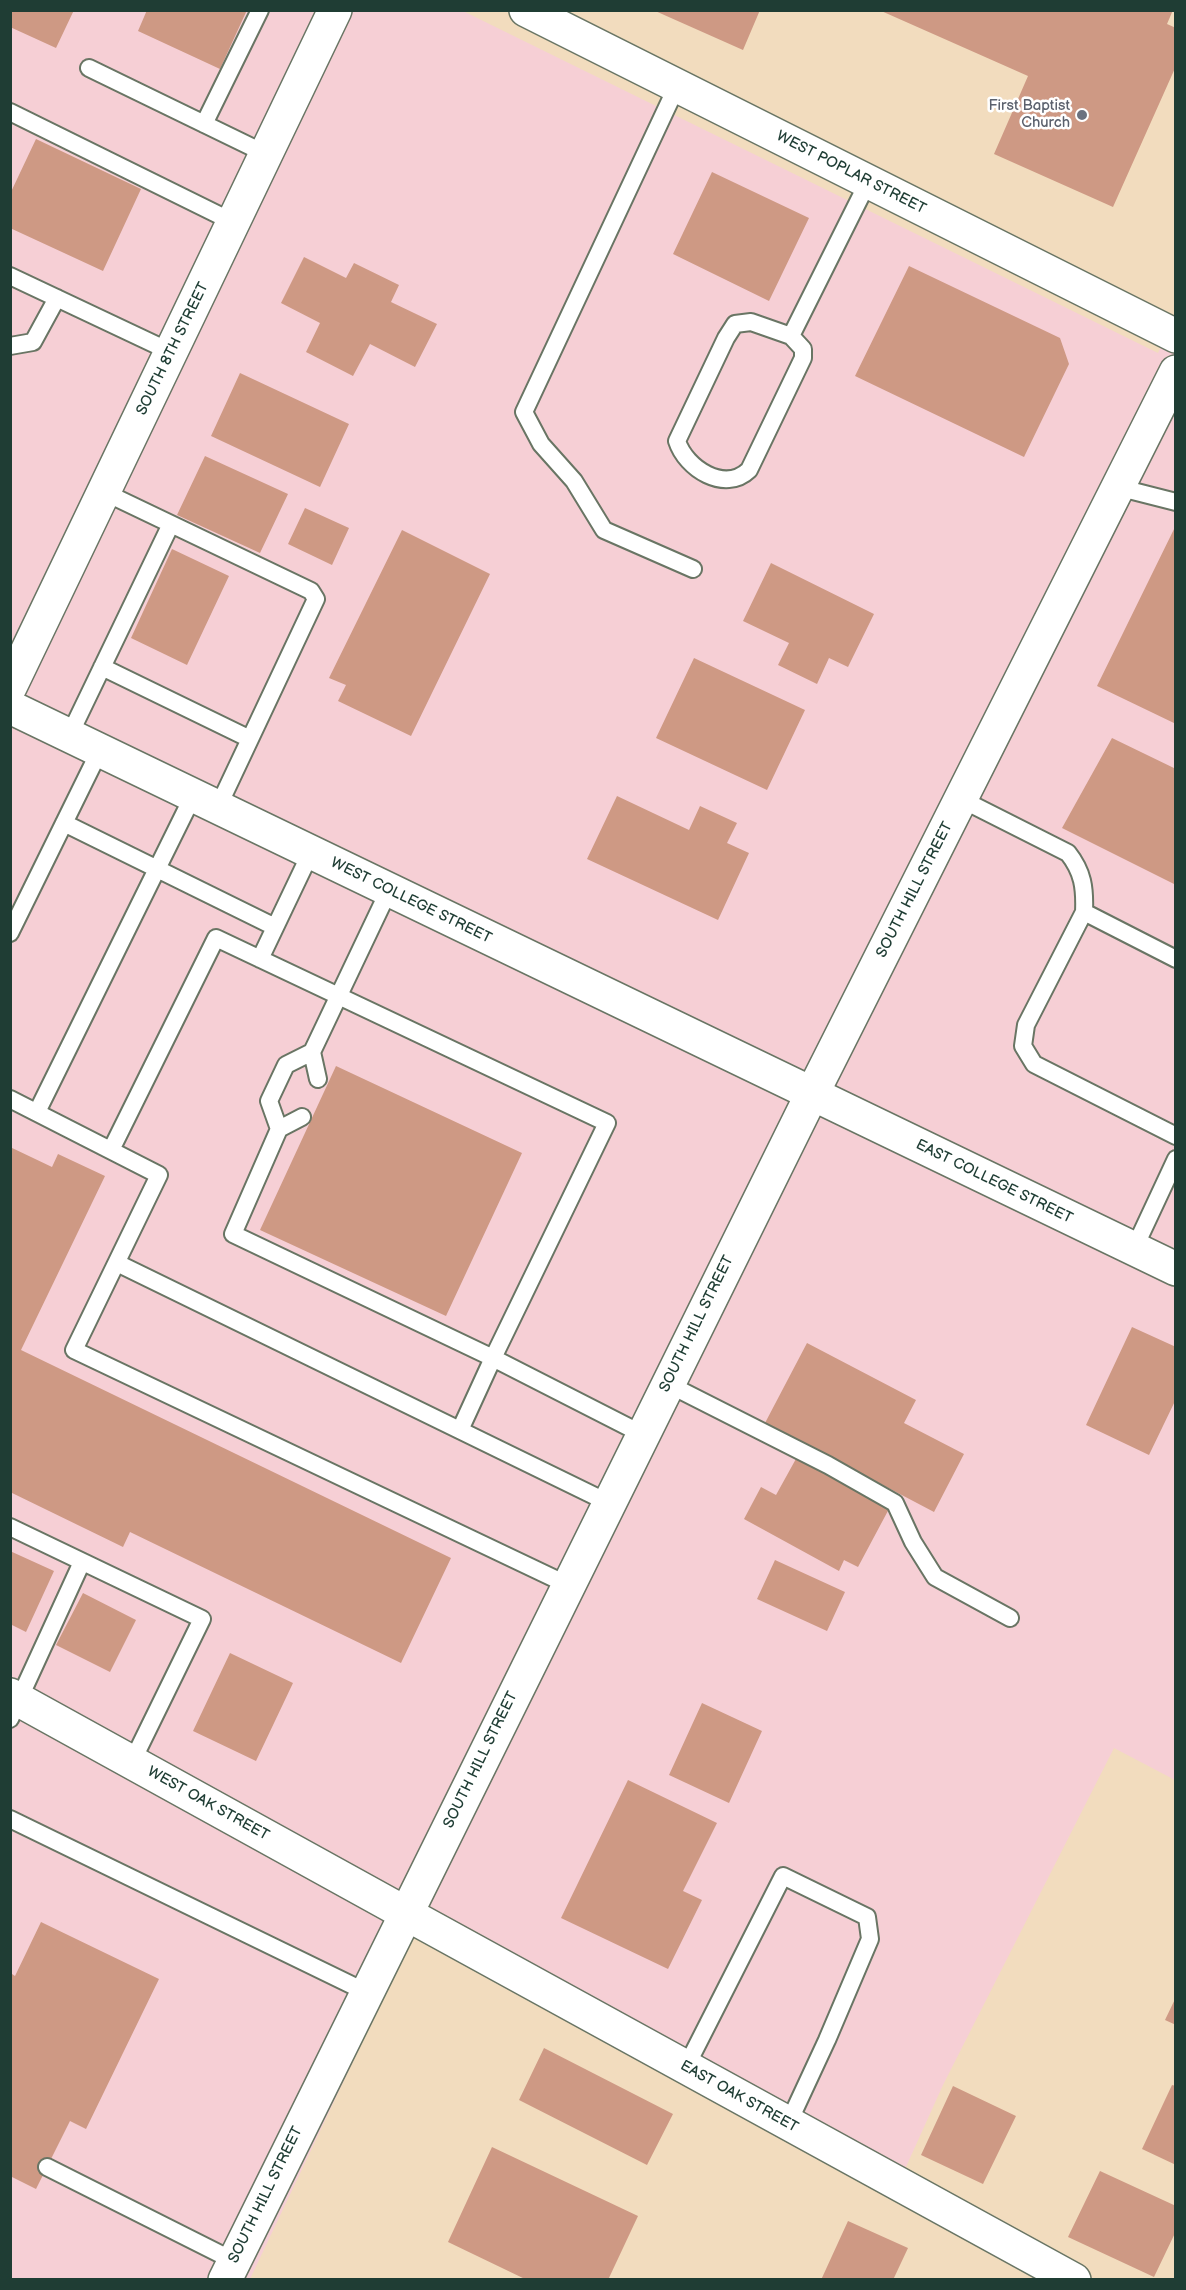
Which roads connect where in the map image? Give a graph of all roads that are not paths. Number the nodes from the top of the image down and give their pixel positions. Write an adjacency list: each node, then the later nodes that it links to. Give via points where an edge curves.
1 (260, 10): 7 (lane)
2 (335, 10): 8 (street, SOUTH 8TH STREET)
3 (526, 10): 5 (street, WEST POPLAR STREET)
4 (89, 68): 7 (lane)
5 (677, 86): 9 (street, WEST POPLAR STREET); 22 (lane, via 524,412 541,444 574,481 604,530)
6 (10, 112): 10 (lane)
7 (204, 124): 8 (lane)
8 (267, 154): 10 (street, SOUTH 8TH STREET)
9 (868, 182): 13 (lane); 14 (street, WEST POPLAR STREET)
10 (233, 222): 16 (street, SOUTH 8TH STREET)
11 (10, 276): 12 (lane)
12 (57, 298): 15 (lane, via 33,342); 16 (lane)
13 (791, 336): 13 (lane, via 751,322 735,324 678,441 687,462 729,480 742,477 749,470 803,358 804,349)
14 (1176, 336)
15 (10, 346)
16 (171, 352): 19 (street, SOUTH 8TH STREET)
17 (1176, 372): 18 (street, SOUTH HILL STREET)
18 (1117, 487): 20 (lane); 29 (street, SOUTH HILL STREET)
19 (104, 492): 21 (lane); 24 (street, SOUTH 8TH STREET)
20 (1176, 502)
21 (171, 524): 23 (lane); 27 (lane, via 311,591 316,599)
22 (693, 569)
23 (102, 667): 26 (lane); 27 (lane)
24 (10, 687)
25 (10, 708): 26 (street, WEST COLLEGE STREET)
26 (69, 736): 28 (street, WEST COLLEGE STREET)
27 (250, 739): 30 (lane)
28 (99, 750): 30 (street, WEST COLLEGE STREET); 31 (lane)
29 (961, 799): 35 (lane, via 1068,853 1079,866 1085,887); 43 (street, SOUTH HILL STREET)
30 (205, 802): 32 (street, WEST COLLEGE STREET); 33 (lane)
31 (64, 823): 33 (lane); 37 (lane)
32 (311, 852): 34 (street, WEST COLLEGE STREET); 36 (lane)
33 (157, 870): 36 (lane); 45 (lane)
34 (389, 890): 40 (lane); 43 (street, WEST COLLEGE STREET)
35 (1084, 912): 39 (lane); 48 (lane, via 1026,1025 1023,1046 1034,1064)
36 (275, 927): 38 (lane)
37 (10, 933)
38 (260, 959): 40 (lane); 49 (lane, via 216,938)
39 (1176, 959)
40 (339, 996): 41 (lane); 54 (lane, via 607,1123)
41 (312, 1052): 42 (lane); 47 (lane, via 286,1065 269,1101)
42 (318, 1079)
43 (812, 1094): 51 (street, EAST COLLEGE STREET); 55 (street, SOUTH HILL STREET)
44 (10, 1099): 45 (lane)
45 (37, 1112): 49 (lane)
46 (302, 1117): 47 (lane)
47 (279, 1129): 54 (lane, via 233,1234)
48 (1176, 1136)
49 (111, 1150): 52 (lane, via 159,1175)
50 (1176, 1159): 51 (lane)
51 (1134, 1249): 53 (street, EAST COLLEGE STREET)
52 (117, 1263): 56 (lane); 61 (lane, via 74,1350)
53 (1176, 1269)
54 (493, 1359): 56 (lane); 57 (lane)
55 (668, 1384): 57 (street, SOUTH HILL STREET); 62 (lane, via 895,1503 935,1577)
56 (460, 1430): 58 (lane)
57 (642, 1434): 58 (street, SOUTH HILL STREET)
58 (609, 1503): 61 (street, SOUTH HILL STREET)
59 (10, 1527): 60 (lane)
60 (82, 1562): 63 (lane); 64 (lane, via 202,1620)
61 (568, 1585): 66 (street, SOUTH HILL STREET)
62 (1010, 1618)
63 (14, 1704): 64 (street, WEST OAK STREET)
64 (132, 1762): 66 (street, WEST OAK STREET)
65 (10, 1819): 67 (lane)
66 (405, 1913): 67 (street, SOUTH HILL STREET); 68 (street, EAST OAK STREET)
67 (366, 1992): 71 (street, SOUTH HILL STREET)
68 (686, 2067): 69 (street, EAST OAK STREET); 69 (lane, via 783,1876 867,1917 870,1939)
69 (789, 2124): 72 (street, EAST OAK STREET)
70 (46, 2168): 71 (lane)
71 (230, 2270)
72 (1074, 2280)

